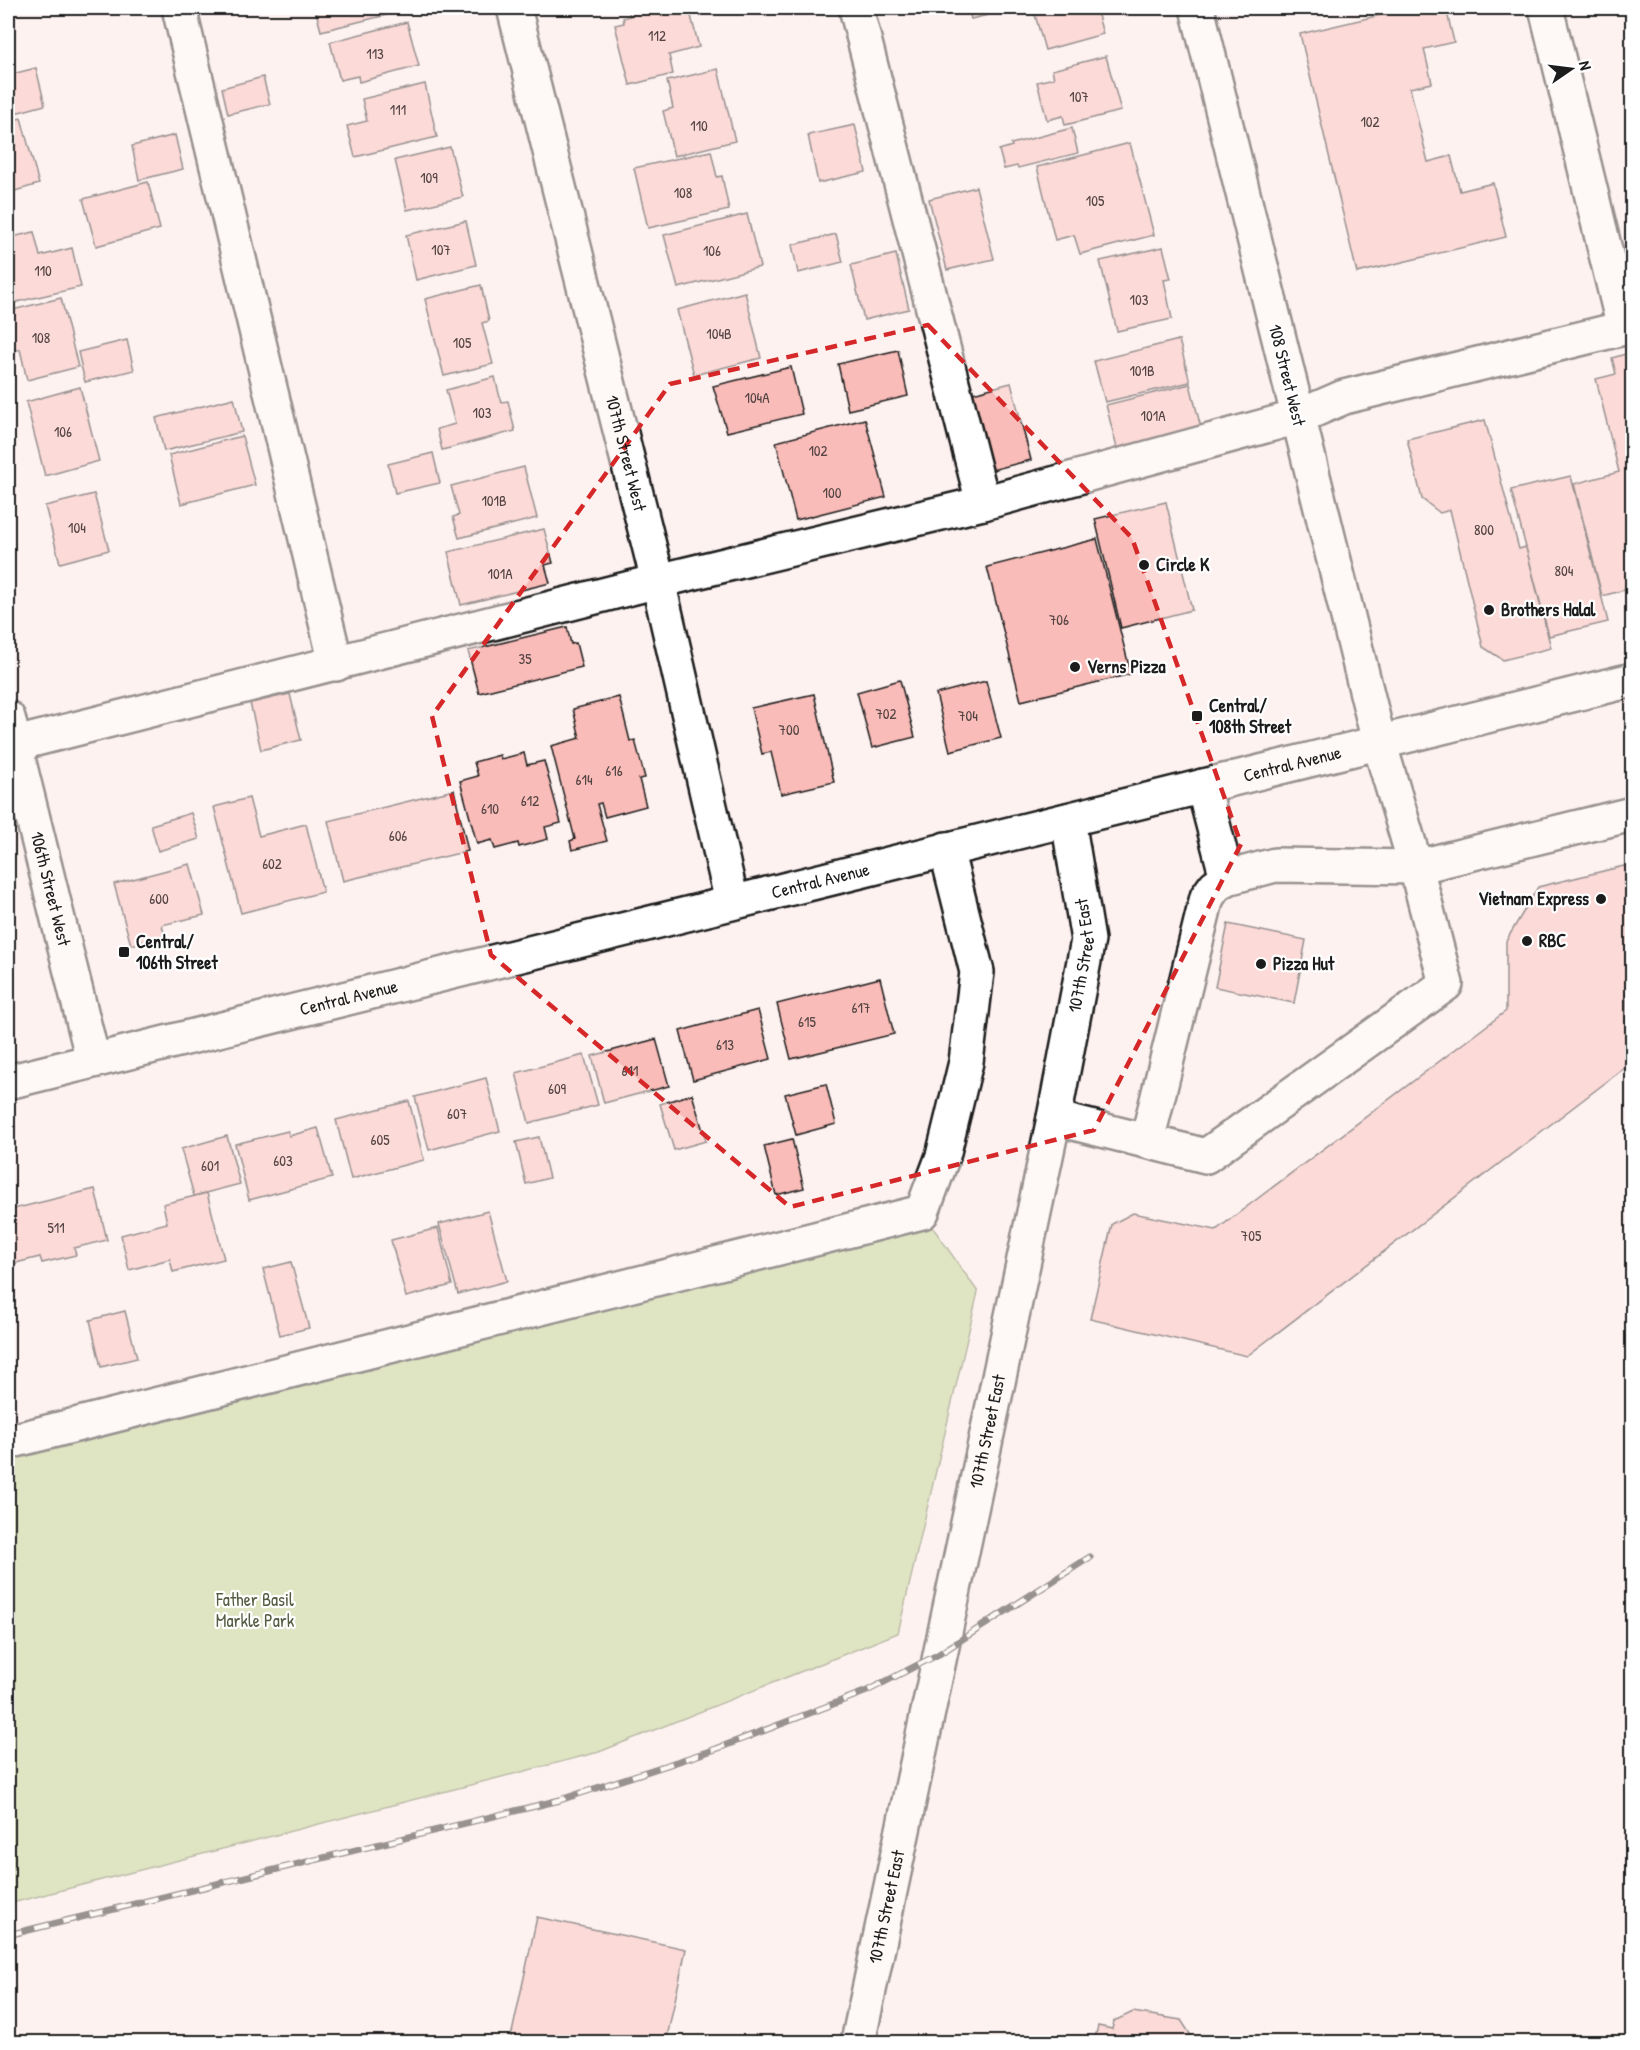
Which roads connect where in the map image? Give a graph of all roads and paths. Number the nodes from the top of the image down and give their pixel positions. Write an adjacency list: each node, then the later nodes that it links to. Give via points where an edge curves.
1 (179, 8): 10 (street)
2 (514, 8): 9 (street, 107th Street West)
3 (856, 8): 8 (street)
4 (1197, 8): 7 (street, 108 Street West)
5 (1546, 8): 6 (street)
6 (1628, 327): 7 (street, via 1344,397)
7 (1298, 417): 8 (street); 13 (street, 108 Street West)
8 (983, 503): 9 (street)
9 (658, 581): 10 (street); 20 (street, 107th Street West)
10 (336, 664): 12 (street)
11 (1632, 680): 13 (street, Central Avenue)
12 (10, 736): 21 (street, 106th Street West)
13 (1379, 742): 14 (street, Central Avenue); 18 (street, 108 Street West)
14 (1203, 786): 16 (street, Central Avenue); 19 (street)
15 (1632, 814): 18 (street)
16 (1068, 820): 17 (street, Central Avenue); 23 (street, 107th Street East, via 1089,940)
17 (946, 849): 20 (street, Central Avenue); 25 (street, via 978,972 966,1062 943,1156 922,1212)
18 (1416, 867): 19 (street, via 1275,865); 24 (street, 108 Street West, via 1446,984 1206,1156)
19 (1227, 878): 24 (street, via 1207,897)
20 (732, 902): 21 (street, Central Avenue)
21 (93, 1060): 22 (street, Central Avenue)
22 (8, 1082)
23 (1054, 1119): 24 (street); 26 (street, 107th Street East)
24 (1147, 1141)
25 (8, 1442)
26 (858, 2043)

